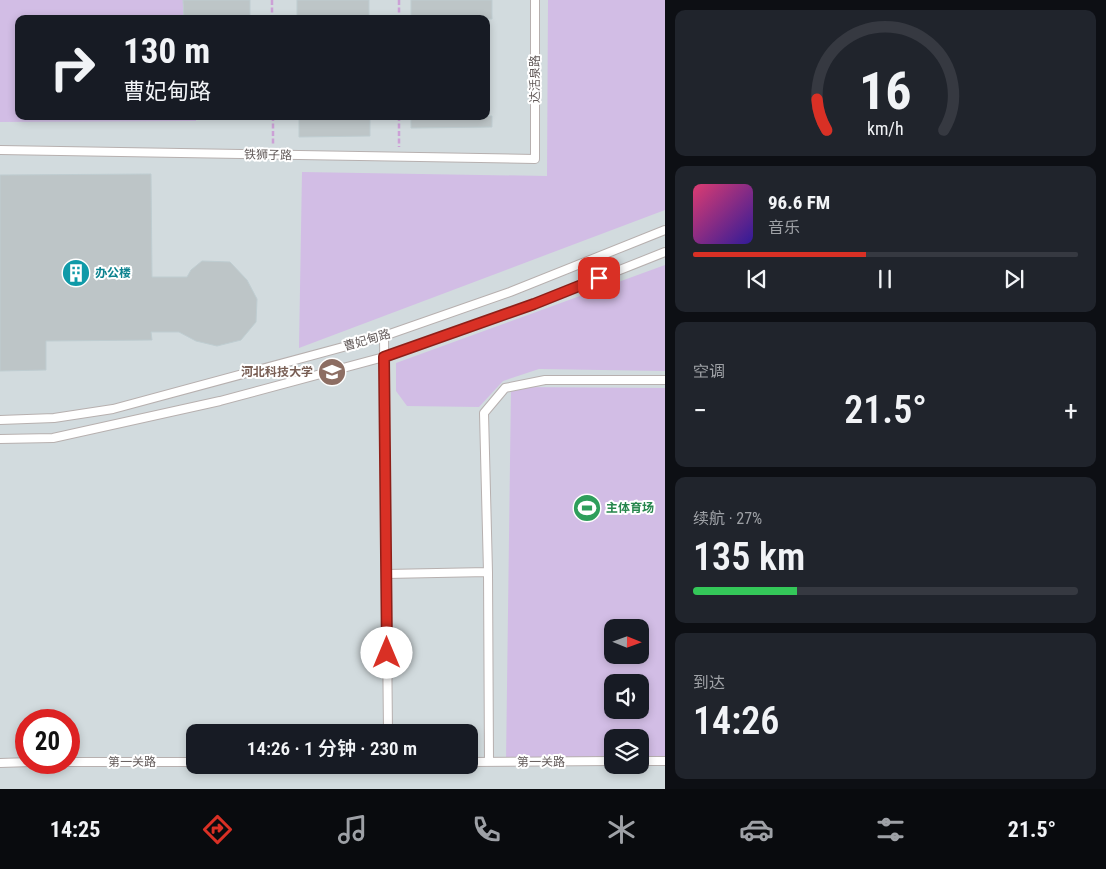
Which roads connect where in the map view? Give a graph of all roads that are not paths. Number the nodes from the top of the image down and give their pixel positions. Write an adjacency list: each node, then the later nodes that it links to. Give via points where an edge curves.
1 (535, 0): 3 (lane, 达活泉路)
2 (0, 150): 3 (lane, 铁狮子路)
3 (535, 159)
4 (665, 230): 6 (lane, 曹妃甸路, via 510,292)
5 (665, 252): 7 (lane, 曹妃甸路, via 534,304)
6 (384, 336): 7 (lane); 9 (lane, 曹妃甸路, via 112,409 54,418)
7 (384, 357): 10 (lane, 曹妃甸路, via 220,401 53,438); 12 (lane)
8 (665, 380): 11 (lane, via 546,380 505,388 484,413)
9 (0, 420)
10 (0, 439)
11 (488, 572): 12 (lane); 19 (lane)
12 (386, 574): 13 (lane)
13 (388, 724)
14 (649, 761): 15 (lane)
15 (665, 761)
16 (80, 762): 17 (lane, 第一关路)
17 (186, 762)
18 (478, 762): 19 (lane, 第一关路)
19 (489, 762): 20 (lane, 第一关路)
20 (604, 762)
21 (0, 763): 22 (lane)
22 (15, 763)

